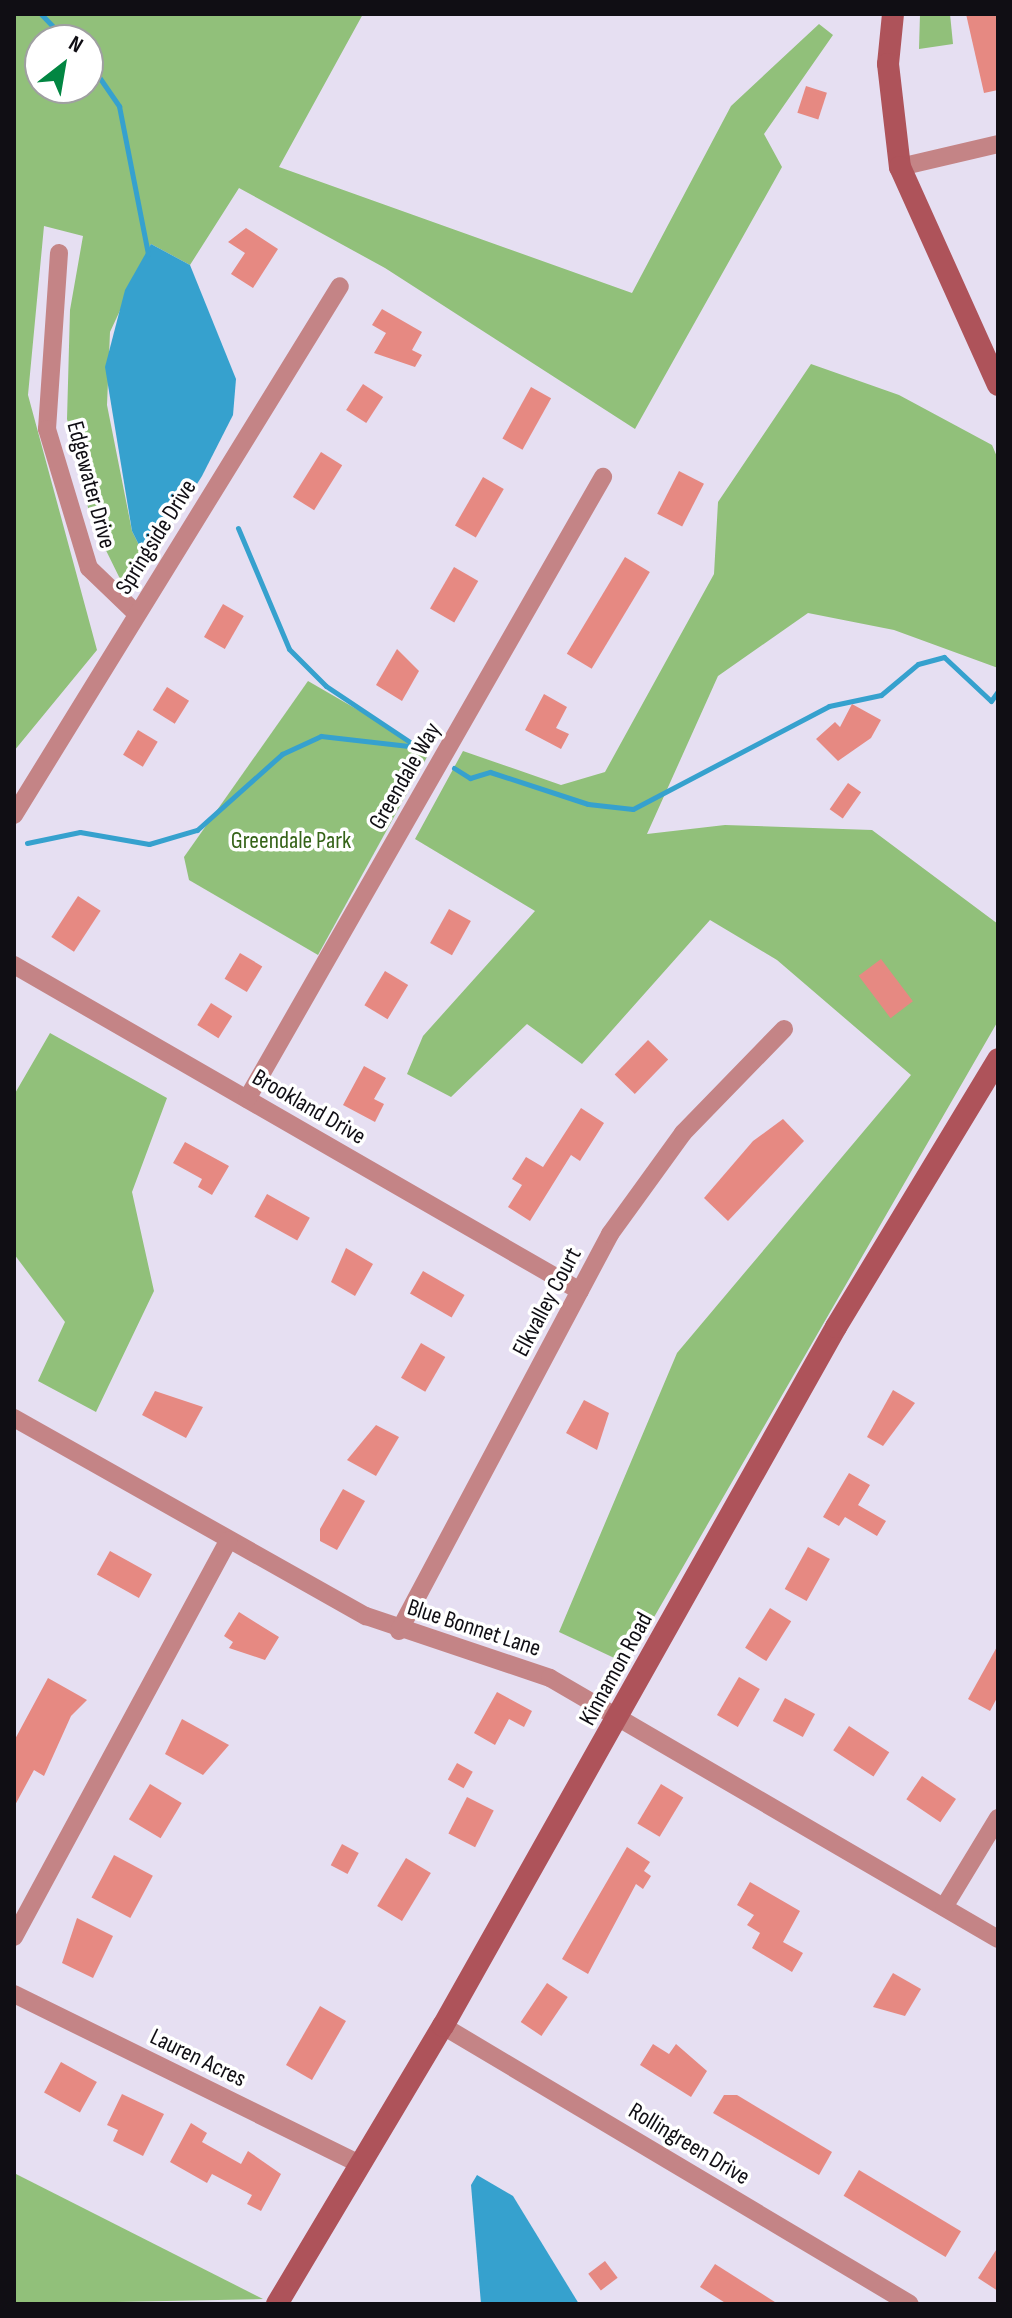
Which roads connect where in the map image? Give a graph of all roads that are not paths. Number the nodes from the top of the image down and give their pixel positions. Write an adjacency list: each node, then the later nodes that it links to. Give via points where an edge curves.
1 (893, 14): 3 (main road, via 888,64)
2 (998, 144): 3 (street)
3 (900, 167): 6 (main road)
4 (59, 253): 8 (street, Edgewater Drive, via 47,429 89,568 108,594)
5 (340, 286): 8 (street, Springside Drive)
6 (998, 385)
7 (603, 477): 13 (street, Greendale Way)
8 (137, 614): 9 (street, Springside Drive)
9 (14, 815)
10 (14, 965): 13 (street, Brookland Drive)
11 (784, 1029): 14 (street, Elkvalley Court, via 683,1133 610,1234)
12 (998, 1059): 18 (main road, Kinnamon Road, via 836,1327)
13 (247, 1099): 14 (street, Brookland Drive)
14 (580, 1291): 17 (street, Elkvalley Court)
15 (14, 1418): 16 (street, Blue Bonnet Lane)
16 (229, 1540): 17 (street, Blue Bonnet Lane); 21 (street)
17 (399, 1631): 18 (street, Blue Bonnet Lane, via 517,1664)
18 (619, 1717): 20 (street, Blue Bonnet Lane); 24 (main road, Kinnamon Road)
19 (998, 1818): 20 (street)
20 (944, 1907): 22 (street, Blue Bonnet Lane)
21 (14, 1937)
22 (998, 1939)
23 (14, 1994): 25 (street, Lauren Acres)
24 (443, 2026): 25 (main road, Kinnamon Road); 27 (street, Rollingreen Drive)
25 (360, 2164): 26 (main road, Kinnamon Road)
26 (277, 2304)
27 (910, 2304)

